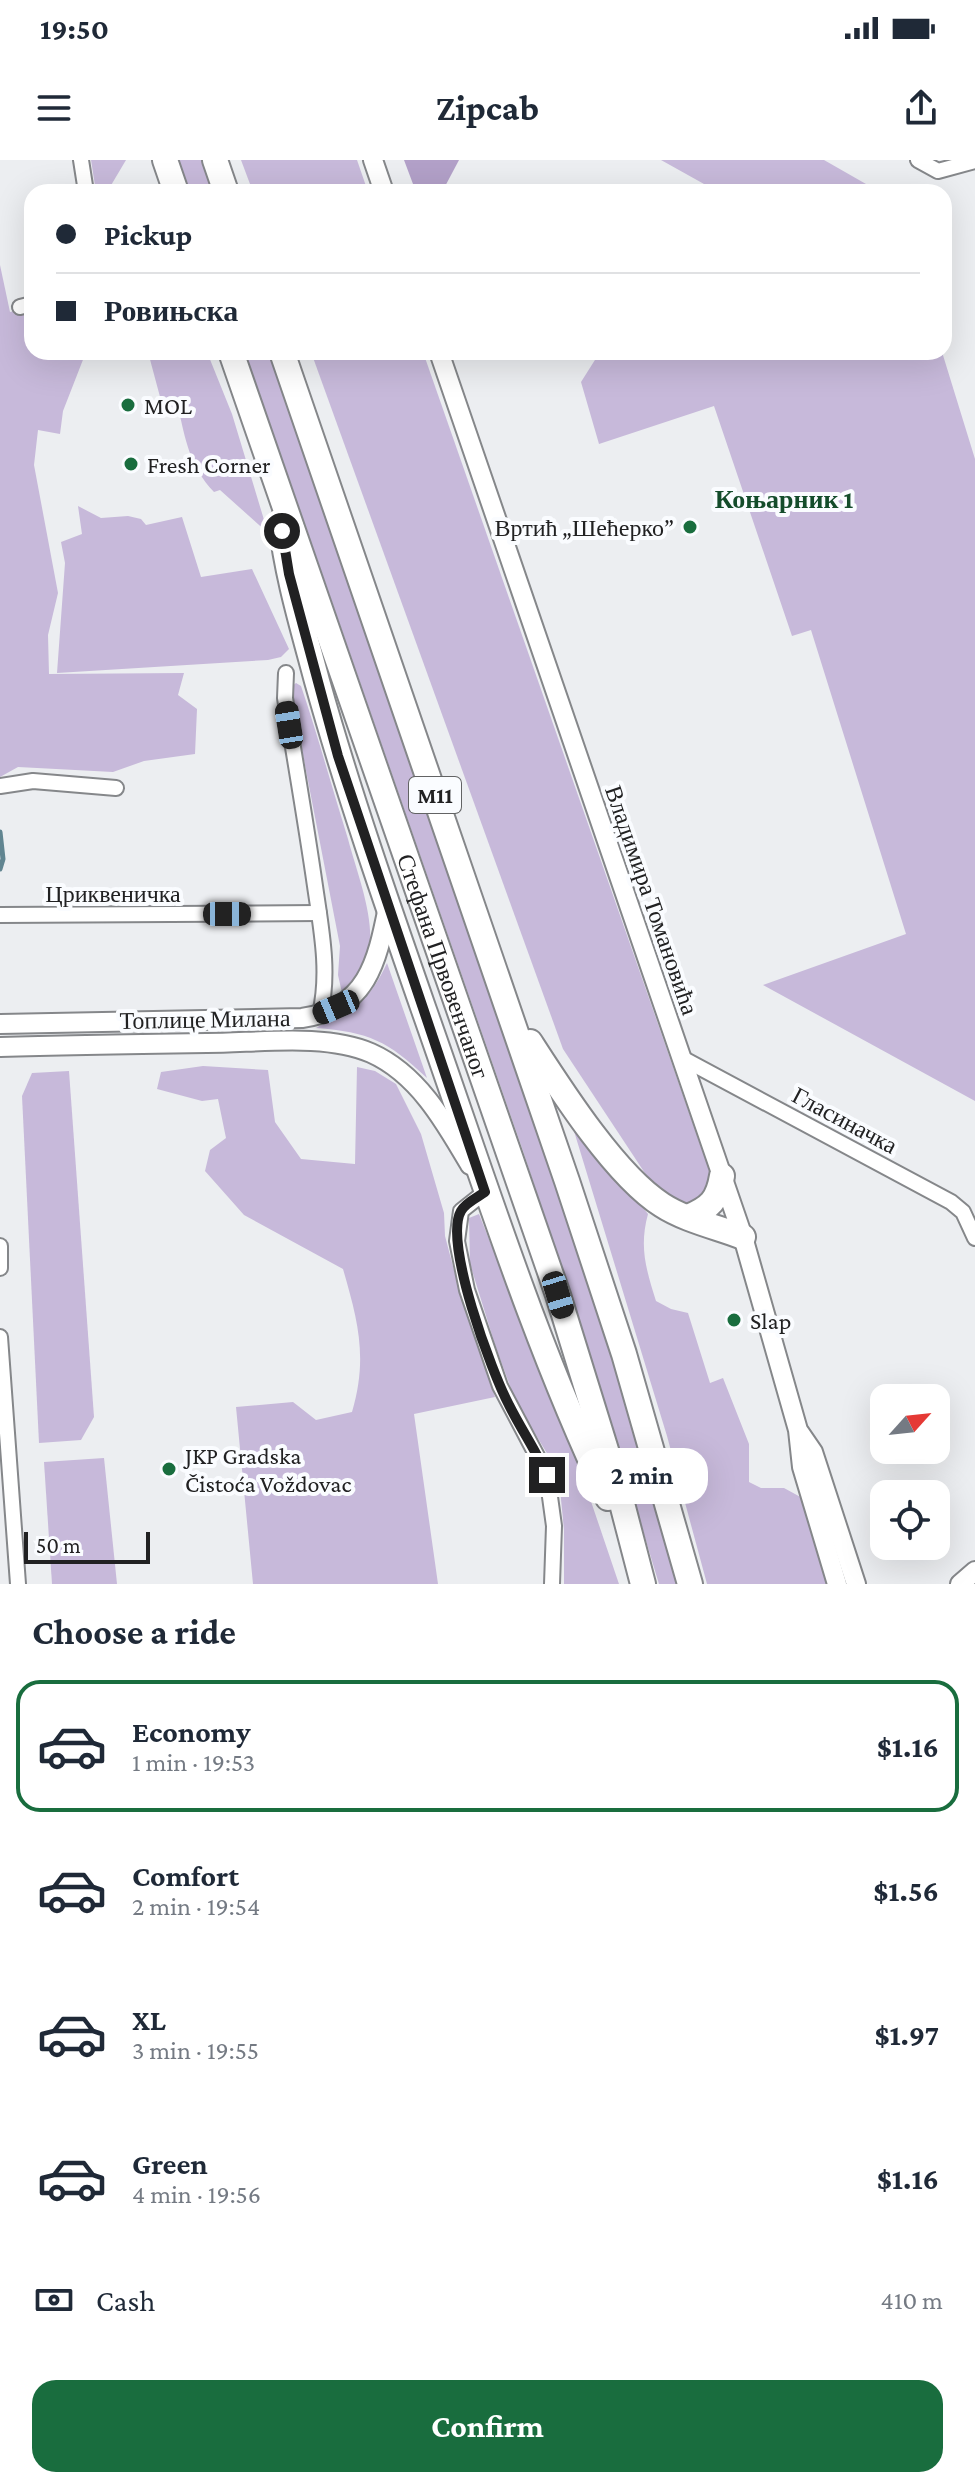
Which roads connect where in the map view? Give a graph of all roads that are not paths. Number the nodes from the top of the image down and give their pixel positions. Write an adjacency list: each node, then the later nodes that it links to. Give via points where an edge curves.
1 (81, 160): 7 (street)
2 (165, 160): 8 (highway)
3 (215, 160): 9 (highway)
4 (373, 160): 10 (street)
5 (918, 160): 6 (street, via 938,171)
6 (975, 161)
7 (85, 184)
8 (173, 184)
9 (223, 184)
10 (381, 184)
11 (234, 360): 14 (highway, Стефана Првовенчаног / M11)
12 (285, 360): 21 (highway, Стефана Првовенчаног / M11)
13 (442, 360): 27 (street, Владимира Томановића)
14 (275, 478): 18 (highway, via 298,610 338,756); 38 (highway, Стефана Првовенчаног / M11, via 554,1282)
15 (286, 673): 19 (street, via 285,698)
16 (0, 786): 17 (street, via 33,781)
17 (116, 788)
18 (388, 907): 22 (street, Топлице Милана, via 380,950 368,977 354,995); 29 (highway)
19 (319, 913): 20 (street, Цриквеничка); 22 (street, via 325,984)
20 (0, 915)
21 (510, 1012): 30 (highway, via 617,1162 663,1206); 43 (highway, Стефана Првовенчаног / M11, via 624,1354)
22 (320, 1014): 23 (street, Топлице Милана)
23 (241, 1019): 24 (street, Топлице Милана); 25 (street)
24 (0, 1024)
25 (241, 1042): 26 (street, Топлице Милана); 29 (street, Топлице Милана, via 339,1045 385,1061 440,1115)
26 (0, 1047)
27 (680, 1057): 28 (street, Владимира Томановића); 32 (street, Гласиначка, via 951,1202 963,1212)
28 (722, 1176): 30 (highway, via 716,1200); 31 (street, Владимира Томановића)
29 (485, 1192): 38 (highway, via 564,1400); 41 (street, via 461,1211 460,1264 500,1386 547,1475 554,1526)
30 (688, 1217): 31 (highway)
31 (743, 1237): 36 (street, Владимира Томановића)
32 (975, 1238)
33 (0, 1246): 34 (street)
34 (0, 1268)
35 (0, 1337): 40 (street)
36 (798, 1430): 37 (street, Владимира Томановића, via 813,1452); 44 (street, Владимира Томановића, via 802,1467)
37 (848, 1556): 45 (street, Владимира Томановића); 46 (street)
38 (637, 1558): 42 (highway, Стефана Првовенчаног / M11)
39 (975, 1571): 47 (street)
40 (18, 1584)
41 (552, 1584)
42 (643, 1584)
43 (690, 1584)
44 (837, 1584)
45 (856, 1584)
46 (867, 1584)
47 (960, 1584)

